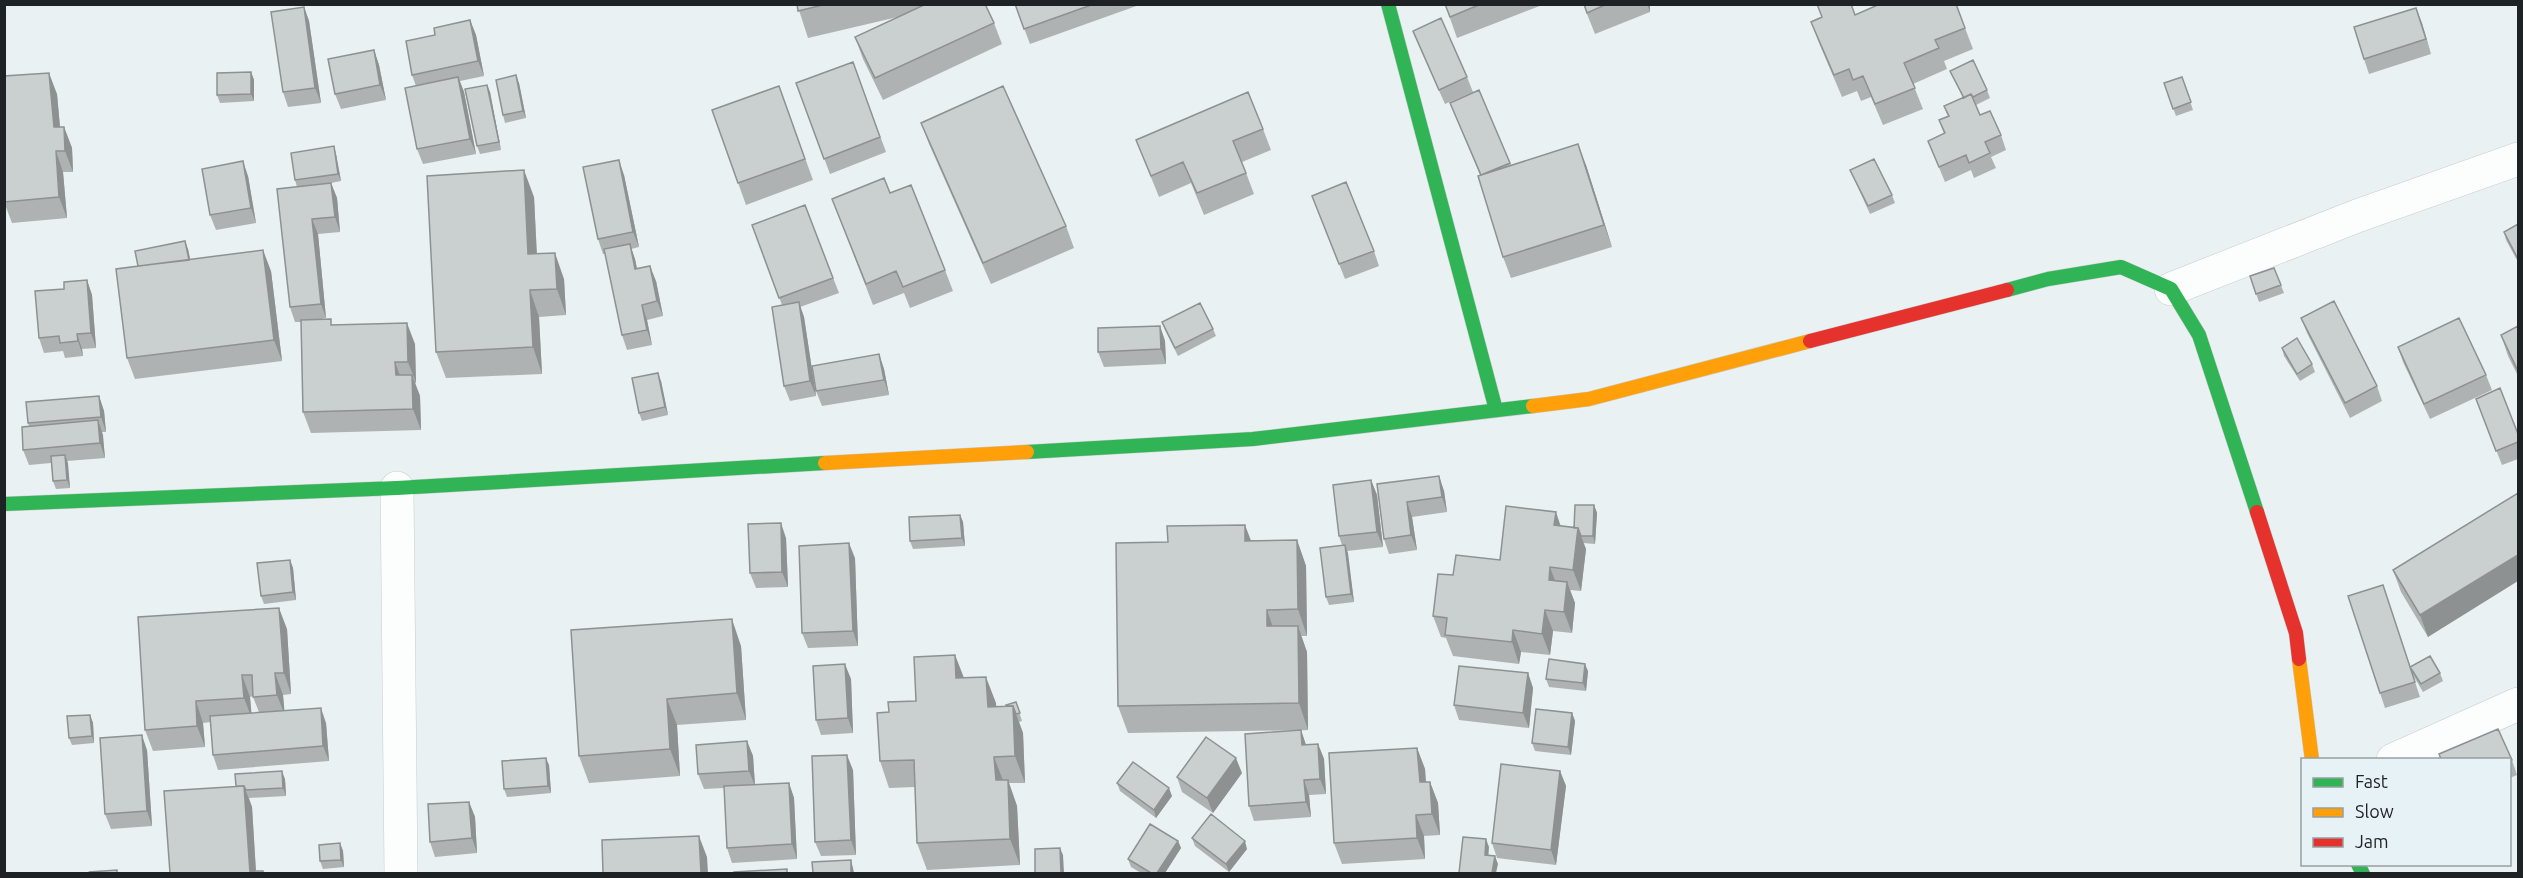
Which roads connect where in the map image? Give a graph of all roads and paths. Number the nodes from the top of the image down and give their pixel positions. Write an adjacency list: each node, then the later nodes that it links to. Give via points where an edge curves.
1 (1388, 4): 4 (street)
2 (2518, 159): 3 (street, via 2356,216)
3 (2171, 289): 4 (street, via 2121,267 2048,279 1589,399); 8 (street, via 2199,335 2296,633)
4 (1496, 410): 5 (street, via 1253,438)
5 (397, 488): 6 (street); 10 (street)
6 (4, 504)
7 (2518, 704): 9 (street)
8 (2312, 758)
9 (2395, 758)
10 (401, 873)

